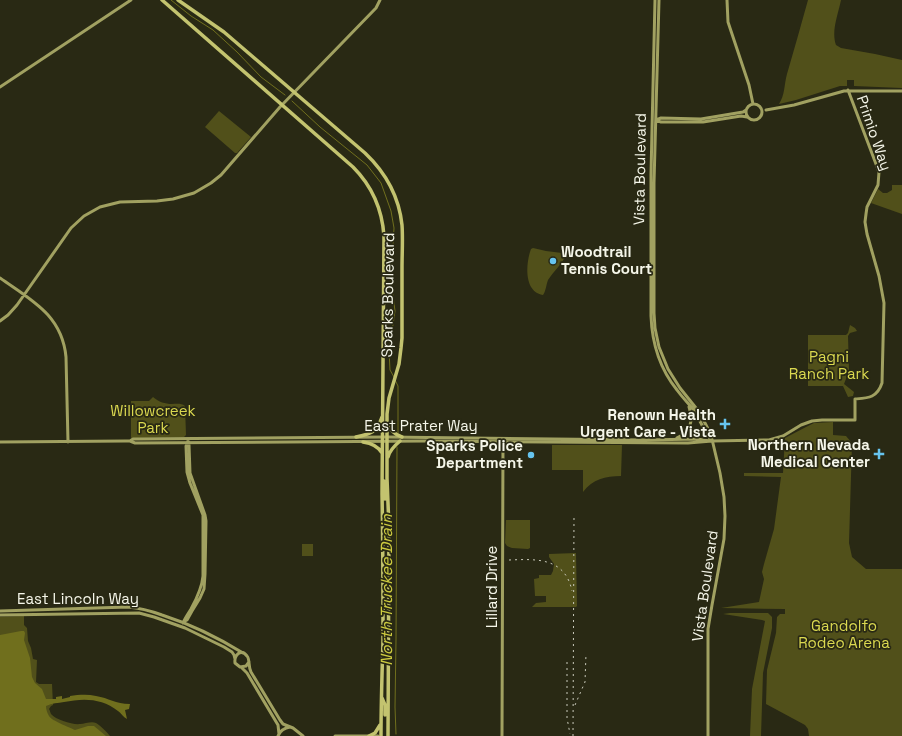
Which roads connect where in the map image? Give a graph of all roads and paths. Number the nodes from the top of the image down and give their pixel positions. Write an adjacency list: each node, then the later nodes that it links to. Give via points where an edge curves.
1 (131, 0): 8 (street)
2 (162, 0): 13 (main road, Sparks Boulevard)
3 (178, 0): 11 (main road, Sparks Boulevard, via 224,32)
4 (380, 0): 11 (street, via 376,8)
5 (655, 0): 19 (street, Vista Boulevard)
6 (659, 0): 19 (street, Vista Boulevard)
7 (727, 0): 12 (street, via 730,32)
8 (0, 87)
9 (848, 90): 10 (street); 16 (street, via 791,106); 29 (street, Primio Way, via 879,172 878,185 867,207 865,225 884,306 881,385 872,396 855,399)
10 (902, 91)
11 (294, 92): 13 (street); 30 (main road, Sparks Boulevard, via 370,157 394,194 400,214 401,348 388,404)
12 (753, 104): 14 (street); 15 (street)
13 (282, 105): 21 (street, via 221,175 199,191 157,202 114,203 84,216 67,234); 28 (main road, Sparks Boulevard, via 353,167 369,186 379,207 384,236)
14 (761, 108): 16 (street); 17 (street)
15 (746, 110): 18 (street); 19 (street, via 701,119)
16 (766, 110): 17 (street)
17 (762, 114): 18 (street, via 755,120)
18 (747, 117): 19 (street, via 698,123)
19 (654, 120): 22 (street, Vista Boulevard); 25 (street, Vista Boulevard)
20 (0, 278): 21 (street)
21 (24, 295): 23 (street); 41 (street, via 50,317 64,344)
22 (650, 316): 24 (street, Vista Boulevard); 25 (street)
23 (0, 322)
24 (652, 332): 26 (street); 27 (street, Vista Boulevard, via 665,372)
25 (656, 332): 26 (street, Vista Boulevard)
26 (659, 347): 39 (street, Vista Boulevard, via 672,376 704,419)
27 (687, 402): 37 (street, via 692,415 690,426 684,435); 39 (street, Vista Boulevard)
28 (383, 414): 31 (main road, via 375,430); 32 (main road, Sparks Boulevard)
29 (855, 420): 39 (street, East Prater Way, via 812,421 769,440)
30 (388, 423): 33 (main road, Sparks Boulevard); 34 (main road, via 392,431)
31 (356, 437): 32 (street, East Prater Way); 35 (street, East Prater Way)
32 (383, 437): 33 (street, East Prater Way); 43 (main road, Sparks Boulevard)
33 (388, 437): 34 (street, East Prater Way); 44 (main road, Sparks Boulevard)
34 (402, 437): 36 (street, East Prater Way)
35 (188, 440): 41 (street, East Prater Way, via 135,443); 42 (street, East Prater Way); 52 (street, via 190,473 206,521 206,574 200,598 187,620)
36 (503, 440): 37 (street, East Prater Way); 38 (street, East Prater Way); 39 (street, East Prater Way, via 688,443); 70 (street, Lillard Drive)
37 (672, 440): 39 (street, East Prater Way)
38 (400, 441): 44 (street, East Prater Way); 46 (main road, via 391,451)
39 (712, 441): 71 (street, Vista Boulevard, via 722,486 725,516 723,546 708,629)
40 (0, 442): 41 (street, East Prater Way)
41 (68, 442)
42 (363, 442): 43 (street, East Prater Way); 45 (main road, via 380,449)
43 (383, 442): 44 (street, East Prater Way); 45 (main road, Sparks Boulevard)
44 (388, 442): 46 (main road, Sparks Boulevard)
45 (383, 458): 47 (main road, Sparks Boulevard)
46 (387, 462): 48 (main road, Sparks Boulevard)
47 (382, 480): 48 (main road); 49 (main road, Sparks Boulevard)
48 (388, 506): 54 (main road, Sparks Boulevard)
49 (383, 581): 54 (main road, via 385,626); 59 (main road, Sparks Boulevard)
50 (0, 611): 52 (street, East Lincoln Way, via 131,607 149,610)
51 (0, 615): 53 (street, East Lincoln Way, via 136,612)
52 (183, 622): 53 (street); 55 (street, East Lincoln Way)
53 (181, 626): 56 (street, East Lincoln Way, via 224,647 232,652)
54 (388, 636): 69 (main road, Sparks Boulevard)
55 (243, 653): 56 (street, via 238,654); 57 (street)
56 (235, 659): 58 (street, via 236,664)
57 (249, 662): 58 (street); 61 (street, via 251,672 280,720)
58 (241, 667): 63 (street, via 278,725)
59 (381, 695): 60 (main road, Sparks Boulevard); 69 (main road, via 385,705)
60 (381, 724): 67 (main road, via 379,729); 68 (main road, Sparks Boulevard)
61 (290, 727): 62 (street); 63 (street)
62 (297, 731): 64 (street); 65 (street)
63 (279, 735)
64 (298, 736)
65 (303, 736)
66 (335, 736): 67 (street)
67 (369, 736): 68 (street)
68 (380, 736)
69 (387, 736)
70 (502, 736)
71 (708, 736)

